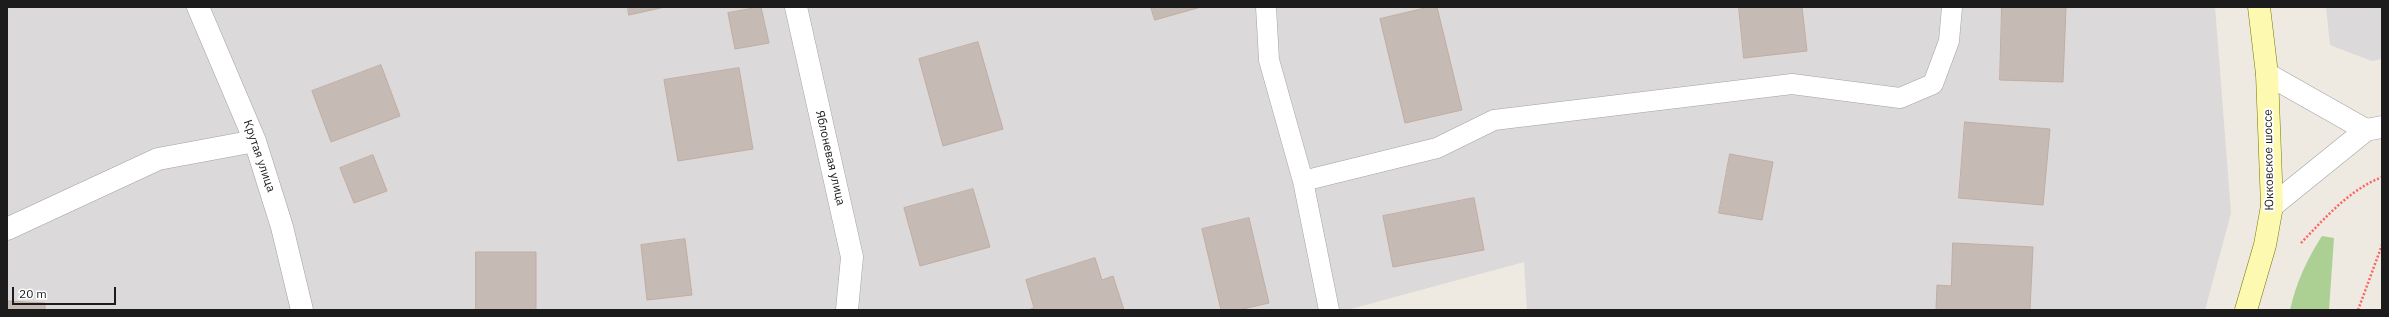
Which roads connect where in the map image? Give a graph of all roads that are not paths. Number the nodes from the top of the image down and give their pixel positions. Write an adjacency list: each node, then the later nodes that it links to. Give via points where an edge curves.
1 (198, 7): 8 (street, Крутая улица)
2 (796, 7): 13 (street, Яблоневая улица, via 852,257)
3 (1266, 7): 9 (lane, via 1269,60)
4 (1952, 7): 9 (lane, via 1949,40 1933,84 1900,98 1792,84 1494,120 1437,148)
5 (2259, 7): 6 (main road, Юкковское шоссе)
6 (2267, 74): 7 (street); 10 (main road, Юкковское шоссе)
7 (2374, 129): 10 (street)
8 (256, 141): 11 (street, via 158,158); 12 (street, Крутая улица, via 282,227)
9 (1303, 181): 14 (lane)
10 (2272, 206): 15 (main road, Юкковское шоссе, via 2265,245)
11 (7, 229)
12 (302, 310)
13 (847, 310)
14 (1329, 310)
15 (2246, 310)

